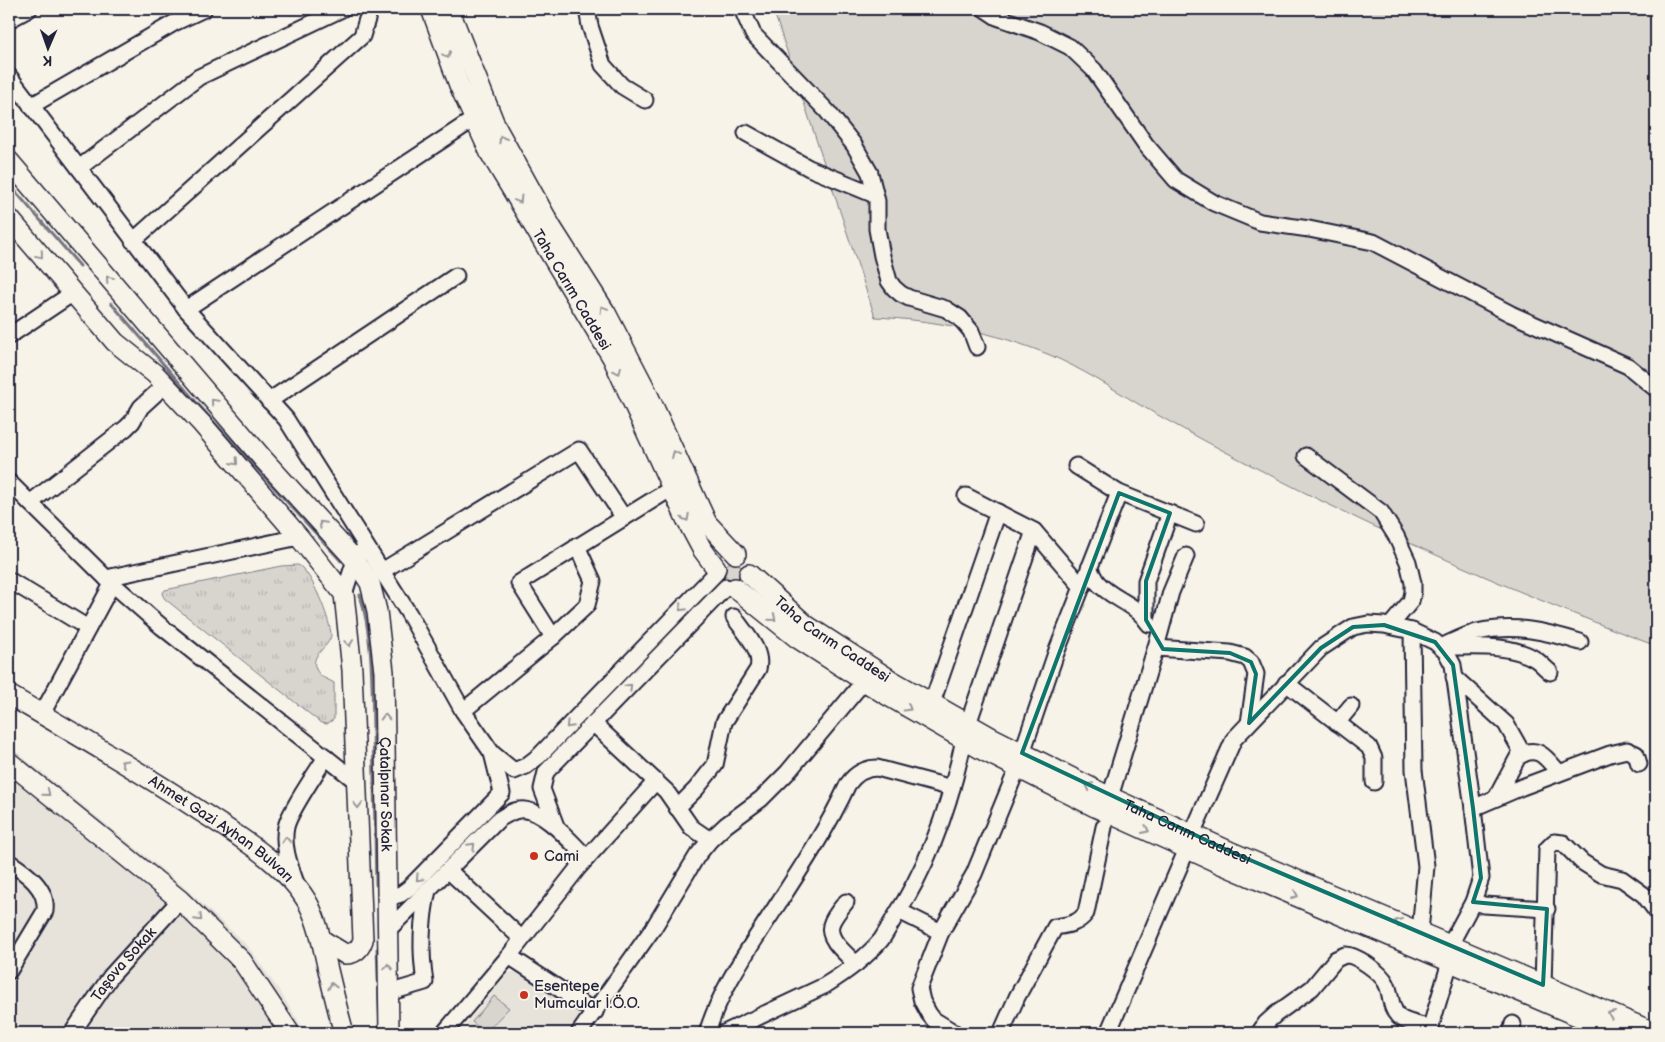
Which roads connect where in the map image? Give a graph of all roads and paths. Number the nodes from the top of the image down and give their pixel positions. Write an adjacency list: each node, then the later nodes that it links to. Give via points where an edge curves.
1 (29, 9): 10 (street)
2 (204, 9): 13 (street, via 174,22)
3 (342, 9): 17 (street, via 199,77)
4 (370, 9): 20 (street, via 362,36)
5 (431, 9): 14 (main road, Taha Carım Caddesi, one-way to 14)
6 (450, 9): 44 (main road, Taha Carım Caddesi, one-way to 6, via 707,523 645,388 606,313 552,228 496,127)
7 (587, 9): 12 (street, via 603,66 622,86)
8 (742, 9): 18 (street, via 753,34 827,111 854,145 870,173)
9 (985, 9): 27 (street, via 1070,47 1094,70 1146,145 1176,180 1214,203 1260,222 1373,242 1511,314 1628,366)
10 (9, 20)
11 (9, 76): 13 (street)
12 (645, 100)
13 (31, 106): 17 (street)
14 (474, 119): 23 (street); 32 (main road, Taha Carım Caddesi, one-way to 32, via 490,152 612,357)
15 (746, 133): 18 (street, via 808,168)
16 (9, 161): 46 (main road, Çatalpınar Sokak, one-way to 16, via 264,460)
17 (79, 168): 20 (street)
18 (875, 195): 25 (street, via 877,230 889,281 901,294 946,309 960,318 971,331)
19 (9, 218): 22 (main road, one-way to 22)
20 (133, 240): 23 (street)
21 (456, 276): 28 (street)
22 (73, 293): 24 (street); 26 (main road, via 115,342)
23 (186, 309): 28 (street)
24 (9, 336)
25 (977, 347)
26 (165, 385): 35 (street, via 141,407 126,428); 41 (main road, one-way to 41)
27 (1656, 389)
28 (269, 401): 42 (street, via 286,420)
29 (1306, 456): 57 (street, via 1381,512 1396,536 1414,583 1411,601)
30 (1076, 466): 33 (street)
31 (9, 482): 35 (street)
32 (672, 488): 38 (street); 50 (main road, Taha Carım Caddesi, one-way to 50, via 702,549)
33 (1119, 493): 37 (street); 47 (street)
34 (966, 496): 36 (street)
35 (30, 502): 52 (street)
36 (998, 512): 40 (street); 69 (street)
37 (1170, 513): 39 (street); 56 (street, via 1146,581)
38 (624, 518): 43 (street); 48 (street, via 579,450)
39 (1196, 524)
40 (1034, 531): 53 (street); 76 (street)
41 (300, 537): 52 (street); 54 (main road)
42 (365, 544): 46 (street); 48 (street)
43 (577, 546): 60 (street, via 593,581 587,605); 60 (street, via 519,583)
44 (736, 554): 49 (main road, via 745,560); 50 (main road, via 726,556 718,563)
45 (1186, 556): 62 (street, via 1171,592)
46 (355, 560): 54 (street); 106 (main road, Çatalpınar Sokak, one-way to 46, via 382,650 373,592)
47 (1090, 568): 53 (street); 56 (street, via 1097,582)
48 (382, 571): 71 (street)
49 (749, 574): 50 (main road, via 744,583); 69 (main road, Taha Carım Caddesi, via 806,625)
50 (723, 579): 66 (main road, Taha Carım Caddesi, one-way to 66, via 797,638); 73 (street, one-way to 50); 83 (street, one-way to 83, via 543,752)
51 (9, 580): 58 (street)
52 (109, 581): 58 (street); 80 (street)
53 (1082, 587): 78 (street)
54 (344, 594): 87 (main road, Çatalpınar Sokak, one-way to 87)
55 (734, 617): 94 (street, via 755,646 760,664 724,722 714,765)
56 (1146, 620): 62 (street)
57 (1390, 626): 59 (street); 67 (street, via 1368,624 1353,627 1321,648)
58 (88, 628): 72 (street)
59 (1412, 631): 63 (street); 115 (street, via 1414,770 1426,866)
60 (552, 637): 71 (street)
61 (1580, 642): 63 (street, via 1513,627 1476,632)
62 (1157, 644): 74 (street, via 1230,652 1251,662 1256,674); 92 (street)
63 (1441, 647): 64 (street, via 1517,651 1535,659); 65 (street, via 1453,665)
64 (1550, 672)
65 (1454, 677): 79 (street, via 1506,724); 95 (street)
66 (864, 681): 76 (main road, Taha Carım Caddesi, one-way to 76); 99 (street, via 788,773)
67 (1286, 683): 74 (street); 75 (street)
68 (9, 694): 72 (main road, Ahmet Gazi Ayhan Bulvarı)
69 (932, 704): 76 (main road, Taha Carım Caddesi)
70 (1351, 706): 75 (street)
71 (463, 711): 77 (street)
72 (42, 714): 104 (main road, Ahmet Gazi Ayhan Bulvarı, one-way to 72, via 272,862 230,831 153,780)
73 (593, 723): 86 (street); 90 (street, via 551,766)
74 (1248, 723): 100 (street, via 1234,739)
75 (1337, 723): 88 (street, via 1372,752)
76 (966, 732): 78 (main road, Taha Carım Caddesi); 89 (street); 100 (main road, Taha Carım Caddesi, one-way to 100, via 1094,806)
77 (492, 753): 83 (street); 91 (street)
78 (1022, 753): 92 (main road, Taha Carım Caddesi, one-way to 78)
79 (1523, 754): 84 (street, via 1540,753); 93 (street, via 1518,757)
80 (326, 757): 87 (street); 104 (street, one-way to 80, via 288,861 286,826)
81 (9, 762): 107 (main road, one-way to 107)
82 (1639, 764): 84 (street, via 1636,754 1627,750)
83 (514, 771): 90 (street, via 533,772); 91 (street, via 504,780)
84 (1558, 773): 93 (street)
85 (1013, 779): 114 (street, via 974,874)
86 (656, 781): 94 (street); 101 (street)
87 (358, 782): 117 (main road, Çatalpınar Sokak, one-way to 117, via 364,940 354,953 345,954)
88 (1374, 782)
89 (952, 788): 111 (street, via 927,856); 133 (street, via 877,768 865,769 852,779 803,864 731,976)
90 (542, 789): 96 (street, via 533,806); 97 (street)
91 (502, 793): 96 (street, via 508,804); 106 (street, one-way to 106, via 409,888)
92 (1110, 797): 100 (main road, Taha Carım Caddesi)
93 (1496, 798): 95 (street)
94 (677, 808): 99 (street, via 692,827)
95 (1473, 808): 109 (street, via 1481,878)
96 (521, 809): 97 (street); 103 (street, one-way to 96, via 498,820)
97 (556, 826): 101 (street)
98 (1104, 827): 136 (street, via 1086,913 1078,922 1055,926)
99 (710, 840): 124 (street)
100 (1189, 841): 115 (main road, Taha Carım Caddesi, one-way to 100); 118 (main road, Taha Carım Caddesi, one-way to 118); 137 (street)
101 (587, 858): 116 (street)
102 (9, 862): 121 (street, via 34,882 43,895 45,906)
103 (448, 870): 105 (street); 116 (street)
104 (298, 887): 117 (main road, Ahmet Gazi Ayhan Bulvarı, via 309,905)
105 (428, 890): 113 (street); 123 (street, via 422,927 425,982)
106 (388, 898): 113 (main road, Çatalpınar Sokak)
107 (180, 900): 127 (street, Taşova Sokak, via 111,976); 128 (main road, one-way to 128, via 242,961)
108 (846, 902): 120 (street, via 831,923 831,932 834,941)
109 (1472, 902): 110 (street); 118 (street)
110 (1546, 909): 112 (street, via 1547,849 1557,841 1601,874 1622,879 1644,894); 122 (street)
111 (899, 911): 114 (street); 120 (street, via 881,939)
112 (1656, 911)
113 (388, 930): 123 (main road, Çatalpınar Sokak, one-way to 113)
114 (940, 932): 135 (street, via 919,988 929,1014)
115 (1420, 932): 118 (main road, Taha Carım Caddesi)
116 (522, 939): 119 (street)
117 (322, 940): 129 (main road, Ahmet Gazi Ayhan Bulvarı, one-way to 117)
118 (1450, 954): 122 (main road, Taha Carım Caddesi); 126 (street); 139 (main road, Taha Carım Caddesi)
119 (509, 956): 124 (street); 131 (street)
120 (856, 964): 125 (street, via 824,986)
121 (9, 971)
122 (1544, 986): 140 (main road, Taha Carım Caddesi, one-way to 122)
123 (388, 993): 130 (main road, Çatalpınar Sokak)
124 (594, 1012): 132 (street)
125 (747, 1029): 134 (street)
126 (1430, 1031): 138 (street, via 1400,1018 1390,1002 1385,981 1349,954 1336,959 1312,988 1276,1014)
127 (72, 1033)
128 (290, 1033)
129 (344, 1033)
130 (389, 1033)
131 (444, 1033)
132 (579, 1033)
133 (707, 1033)
134 (724, 1033)
135 (955, 1033)
136 (1001, 1033)
137 (1108, 1033)
138 (1259, 1033)
139 (1617, 1033)
140 (1656, 1033)

